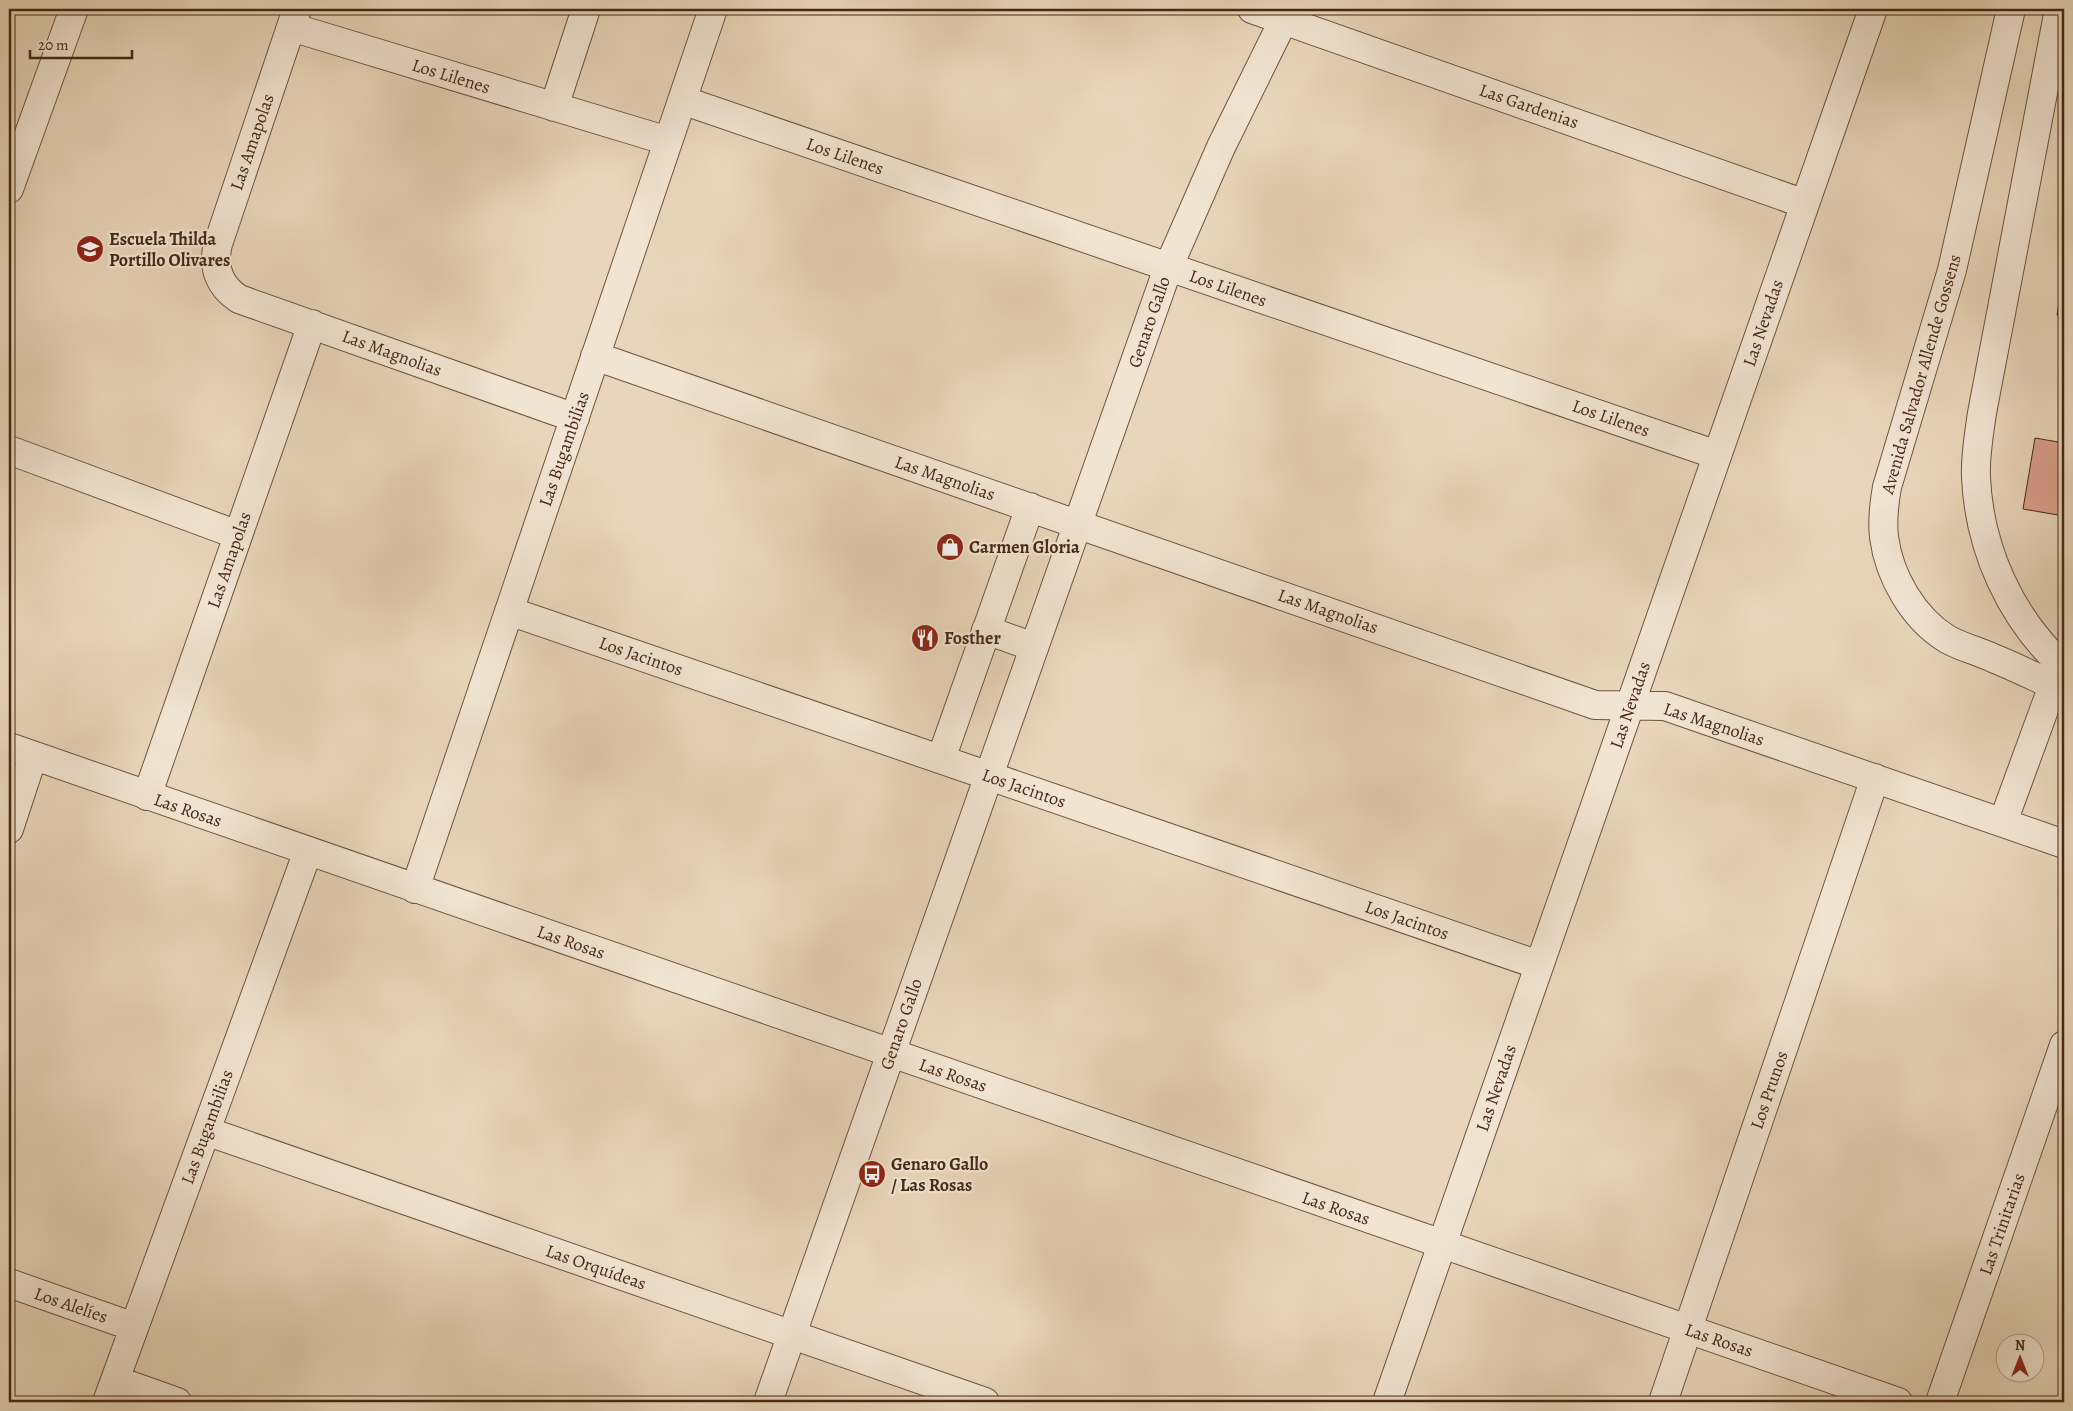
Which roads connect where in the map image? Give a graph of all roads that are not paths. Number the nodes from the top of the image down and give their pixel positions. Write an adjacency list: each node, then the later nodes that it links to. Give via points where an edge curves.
1 (74, 9): 13 (street)
2 (586, 9): 11 (street)
3 (712, 9): 10 (street, Las Bugambilias)
4 (1252, 9): 8 (street, Las Gardenias)
5 (1873, 9): 14 (street, Las Nevadas)
6 (2012, 9): 28 (street, Avenida Salvador Allende Gossens, via 1952,270 1887,487 1883,512 1884,538 1899,585 1918,614 1947,639 2002,661)
7 (2059, 9): 28 (street, via 1982,413 1976,477 1979,510 1997,572 2011,601)
8 (1286, 14): 14 (street, Las Gardenias); 15 (street, Genaro Gallo, via 1220,148)
9 (294, 18): 11 (street, Los Lilenes); 16 (street, Las Amapolas, via 218,244 215,255)
10 (682, 100): 12 (street, Las Bugambilias); 15 (street, Los Lilenes)
11 (554, 107): 12 (street, Los Lilenes)
12 (668, 141): 18 (street, Las Bugambilias)
13 (9, 189)
14 (1805, 204): 21 (street, Las Nevadas)
15 (1168, 268): 21 (street, Los Lilenes); 23 (street, Genaro Gallo)
16 (218, 277): 17 (street, Las Magnolias, via 239,299)
17 (312, 324): 19 (street, Las Magnolias); 24 (street, Las Amapolas)
18 (596, 356): 19 (street, Las Bugambilias); 22 (street, Las Magnolias)
19 (575, 418): 25 (street, Las Bugambilias)
20 (9, 450): 24 (street)
21 (1717, 454): 29 (street, Las Nevadas)
22 (1030, 507): 23 (street, Las Magnolias); 26 (street)
23 (1078, 524): 27 (street, Genaro Gallo); 29 (street, Las Magnolias, via 1595,705)
24 (238, 535): 34 (street, Las Amapolas)
25 (509, 611): 31 (street, Los Jacintos); 39 (street, Las Bugambilias)
26 (986, 630): 27 (street); 31 (street)
27 (1034, 647): 32 (street, Genaro Gallo)
28 (2059, 672): 35 (street)
29 (1630, 706): 33 (street, Las Magnolias, via 1666,706); 40 (street, Las Nevadas)
30 (21, 752): 34 (street, Las Rosas); 36 (street)
31 (941, 759): 32 (street, Los Jacintos)
32 (989, 776): 40 (street, Los Jacintos); 42 (street, Genaro Gallo)
33 (1874, 778): 35 (street, Las Magnolias); 47 (street, Los Prunos)
34 (147, 796): 38 (street, Las Rosas)
35 (2003, 822): 37 (street, Las Magnolias)
36 (9, 829)
37 (2064, 844)
38 (308, 851): 39 (street, Las Rosas); 43 (street, Las Bugambilias)
39 (415, 888): 42 (street, Las Rosas)
40 (1539, 965): 44 (street, Las Nevadas)
41 (2064, 1048): 56 (street, Las Trinitarias)
42 (891, 1053): 44 (street, Las Rosas); 48 (street, Genaro Gallo)
43 (206, 1131): 46 (street, Las Bugambilias); 48 (street, Las Orquídeas)
44 (1442, 1244): 47 (street, Las Rosas); 53 (street, Las Nevadas)
45 (9, 1283): 46 (street, Los Alelíes)
46 (134, 1327): 49 (street, Las Bugambilias)
47 (1688, 1329): 54 (street, Los Prunos); 55 (street, Las Rosas)
48 (792, 1335): 51 (street, Genaro Gallo); 52 (street, Las Orquídeas)
49 (111, 1391): 50 (street)
50 (177, 1402)
51 (768, 1402)
52 (985, 1402)
53 (1386, 1402)
54 (1663, 1402)
55 (1898, 1402)
56 (1940, 1402)

